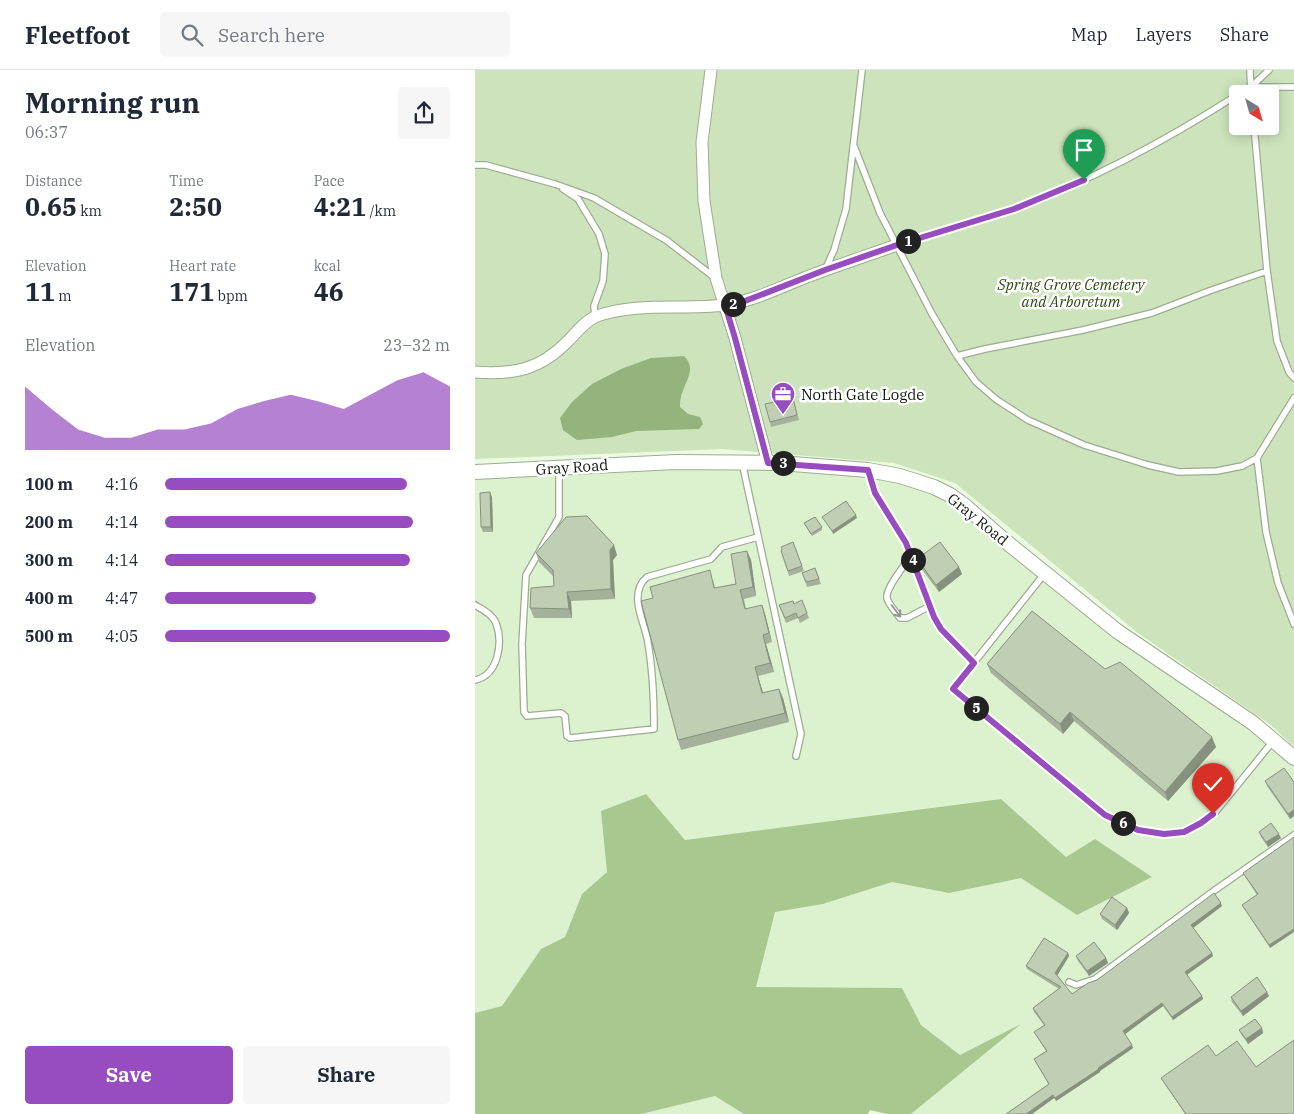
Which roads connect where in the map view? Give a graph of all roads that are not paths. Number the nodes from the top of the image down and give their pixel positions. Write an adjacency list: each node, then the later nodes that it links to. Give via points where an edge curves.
1 (711, 70): 17 (street, via 702,142 704,201)
2 (862, 70): 11 (lane)
3 (1250, 70): 5 (lane)
4 (1269, 70): 6 (lane)
5 (1251, 85)
6 (1256, 85)
7 (1294, 87): 8 (lane)
8 (1279, 88)
9 (1229, 101): 14 (lane, via 1191,125 1084,180 1014,209)
10 (1255, 135): 16 (lane)
11 (854, 146): 14 (lane, via 880,213); 15 (lane, via 846,209)
12 (475, 165): 13 (lane)
13 (555, 184): 17 (lane, via 594,198 666,240); 19 (lane, via 578,200 599,234 605,254 603,281 594,306)
14 (897, 245): 15 (street); 20 (lane)
15 (825, 270): 18 (street, via 745,301)
16 (1267, 271): 20 (lane, via 1152,313); 22 (lane, via 1277,342)
17 (716, 278): 18 (street)
18 (725, 305): 19 (street, via 628,310); 26 (street)
19 (595, 317): 21 (street, via 552,355 534,366 498,374)
20 (957, 356): 24 (lane, via 976,382 997,400 1028,420 1085,445 1149,466 1179,472 1217,471 1242,466)
21 (475, 372)
22 (1294, 378)
23 (1294, 398): 24 (lane)
24 (1257, 458): 35 (lane, via 1266,532)
25 (742, 462): 26 (street, Gray Road); 27 (street, Gray Road); 30 (lane)
26 (768, 463): 28 (street, Gray Road)
27 (559, 468): 29 (street, Gray Road); 30 (lane, via 559,517 526,575 522,644 524,712 527,716 561,713 565,716 569,738 654,729 655,688 638,602 642,582 647,577 711,559 722,547)
28 (868, 470): 31 (lane, via 875,493); 32 (street, Gray Road, via 900,476 950,495)
29 (475, 472)
30 (758, 536): 39 (lane, via 801,734)
31 (911, 556): 34 (lane); 34 (lane, one-way to 34, via 893,582 887,599 900,618 907,618)
32 (1045, 573): 36 (lane); 38 (street, Gray Road, via 1117,631)
33 (475, 606): 37 (lane, via 489,613 496,623 498,646 494,666 482,678)
34 (930, 606): 36 (lane, via 941,629)
35 (1294, 624)
36 (974, 663): 38 (lane, via 953,689 1105,815 1138,830 1164,834 1184,832 1201,823 1213,814)
37 (475, 680)
38 (1274, 740): 40 (street, Gray Road)
39 (796, 756)
40 (1294, 758)
41 (1294, 835): 42 (lane, via 1095,979 1076,985)
42 (1069, 982)

